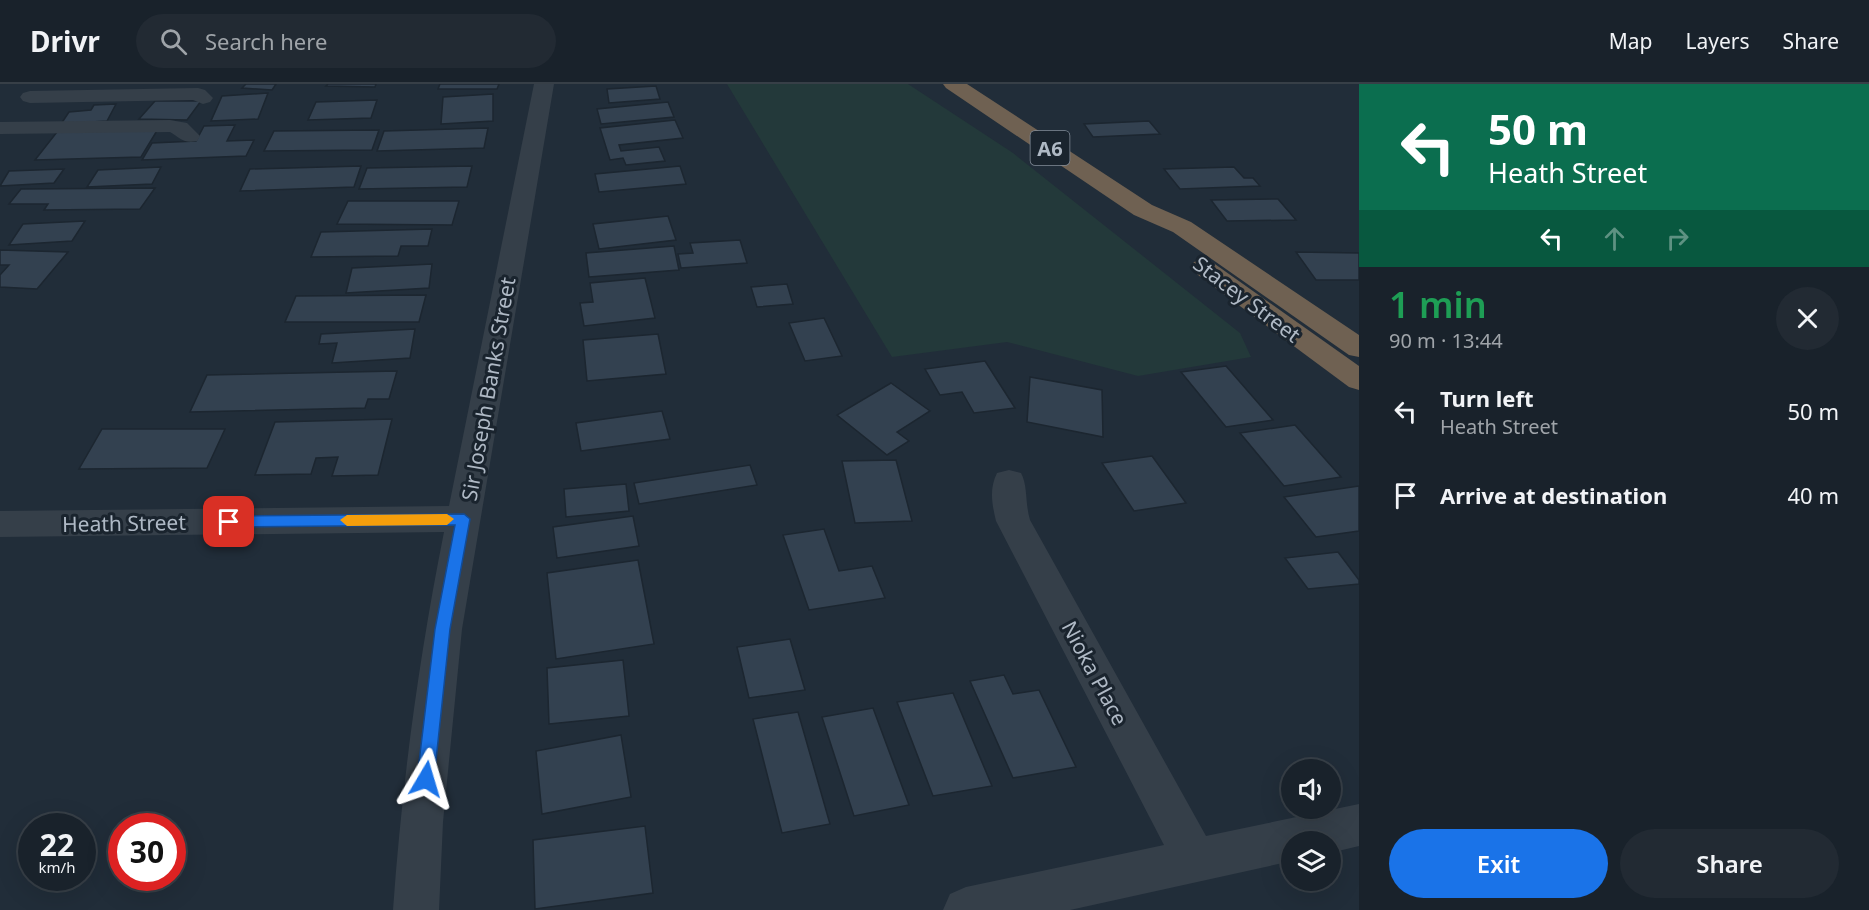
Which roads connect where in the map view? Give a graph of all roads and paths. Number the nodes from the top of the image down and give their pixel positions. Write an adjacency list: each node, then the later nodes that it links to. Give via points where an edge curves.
1 (544, 84): 11 (street, Sir Joseph Banks Street)
2 (958, 85): 7 (highway, Stacey Street / A6)
3 (37, 91): 4 (street, via 198,94); 5 (street)
4 (203, 98)
5 (0, 128): 6 (street, via 170,126)
6 (189, 136)
7 (1143, 210): 8 (highway, Stacey Street / A6, via 1182,227); 9 (highway, Stacey Street / A6, via 1157,232)
8 (1359, 348)
9 (1359, 380)
10 (1009, 482): 14 (street, Nioka Place, via 1008,503 1013,521)
11 (464, 519): 12 (street, Heath Street); 15 (street, Sir Joseph Banks Street, via 443,629 421,822)
12 (0, 524)
13 (1359, 825): 14 (street)
14 (1196, 861): 16 (street)
15 (416, 910)
16 (966, 910)

